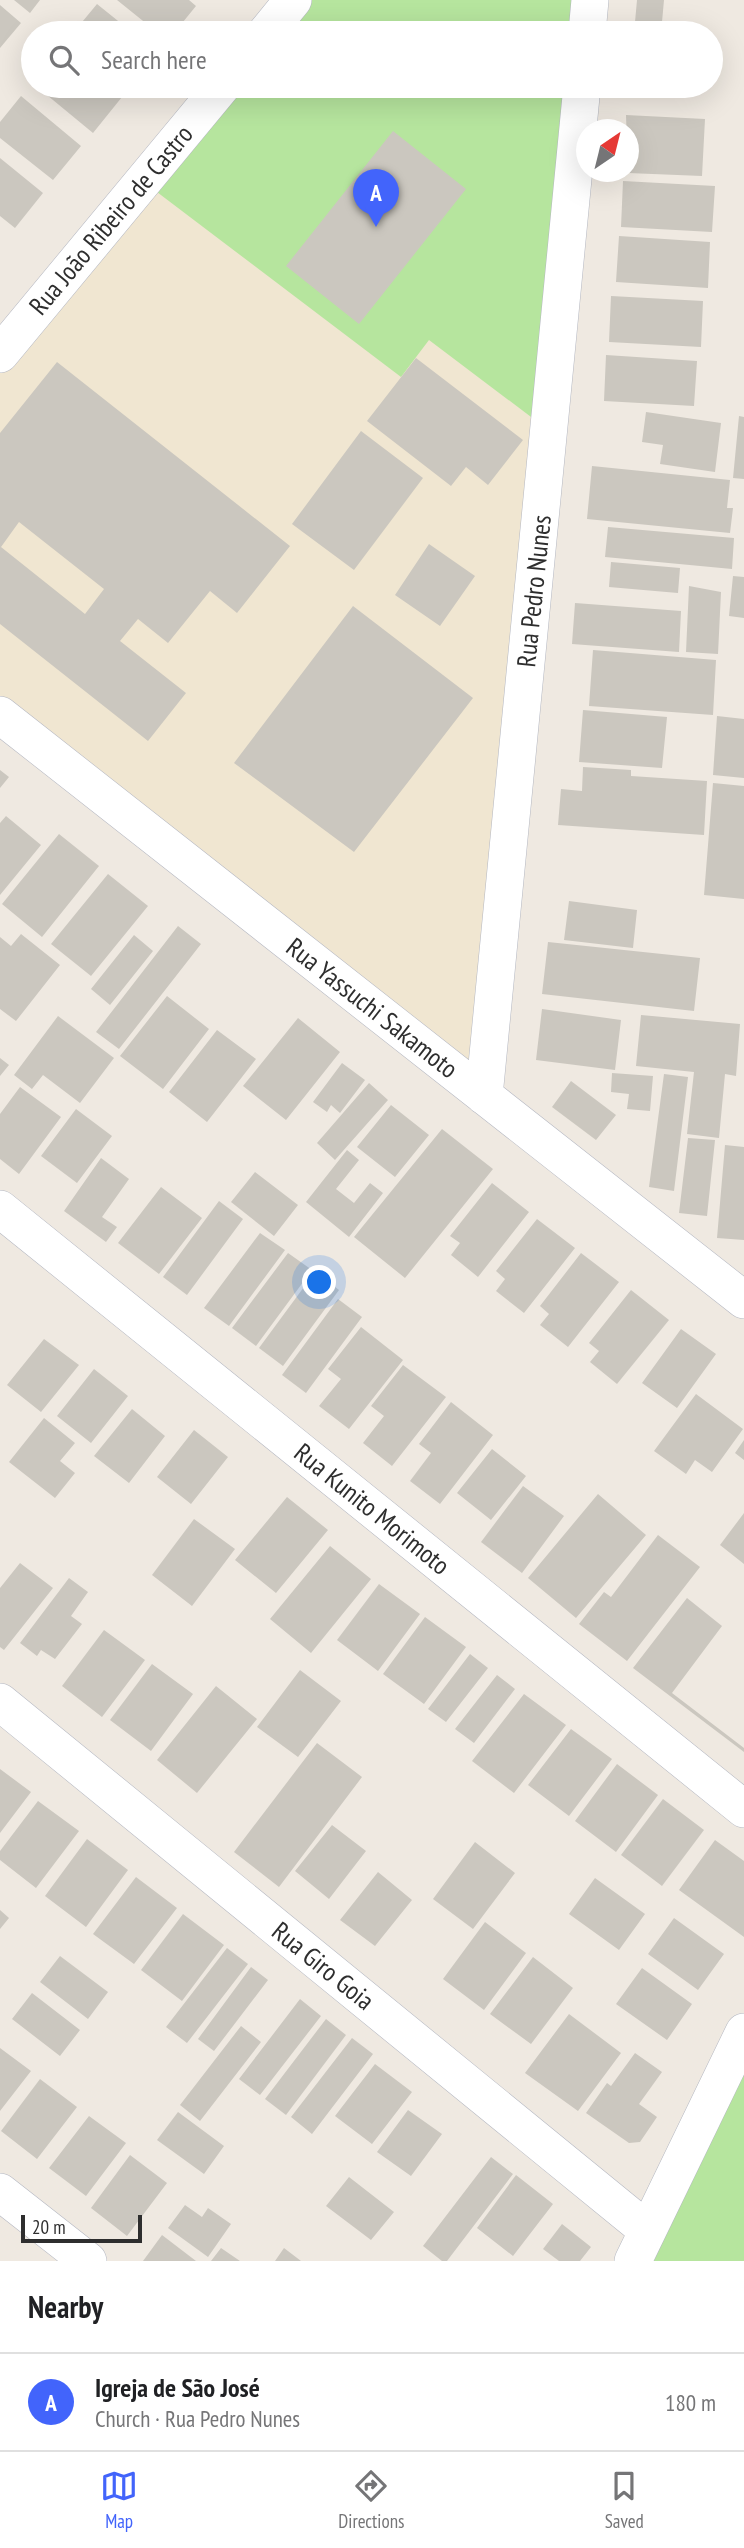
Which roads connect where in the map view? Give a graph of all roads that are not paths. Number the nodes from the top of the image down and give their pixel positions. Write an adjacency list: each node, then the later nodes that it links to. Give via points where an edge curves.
1 (293, 0): 3 (street)
2 (590, 0): 4 (street)
3 (276, 21)
4 (588, 21)
5 (212, 98): 7 (street, Rua João Ribeiro de Castro)
6 (581, 98): 9 (street, Rua Pedro Nunes)
7 (0, 354)
8 (0, 715): 9 (street, Rua Yassuchi Sakamoto)
9 (484, 1096): 11 (street, Rua Yassuchi Sakamoto)
10 (0, 1209): 13 (street, Rua Kunito Morimoto)
11 (744, 1300)
12 (0, 1702): 16 (street, Rua Giro Goia)
13 (744, 1809)
14 (744, 2032): 16 (street)
15 (0, 2192): 17 (street)
16 (640, 2246)
17 (88, 2261)

